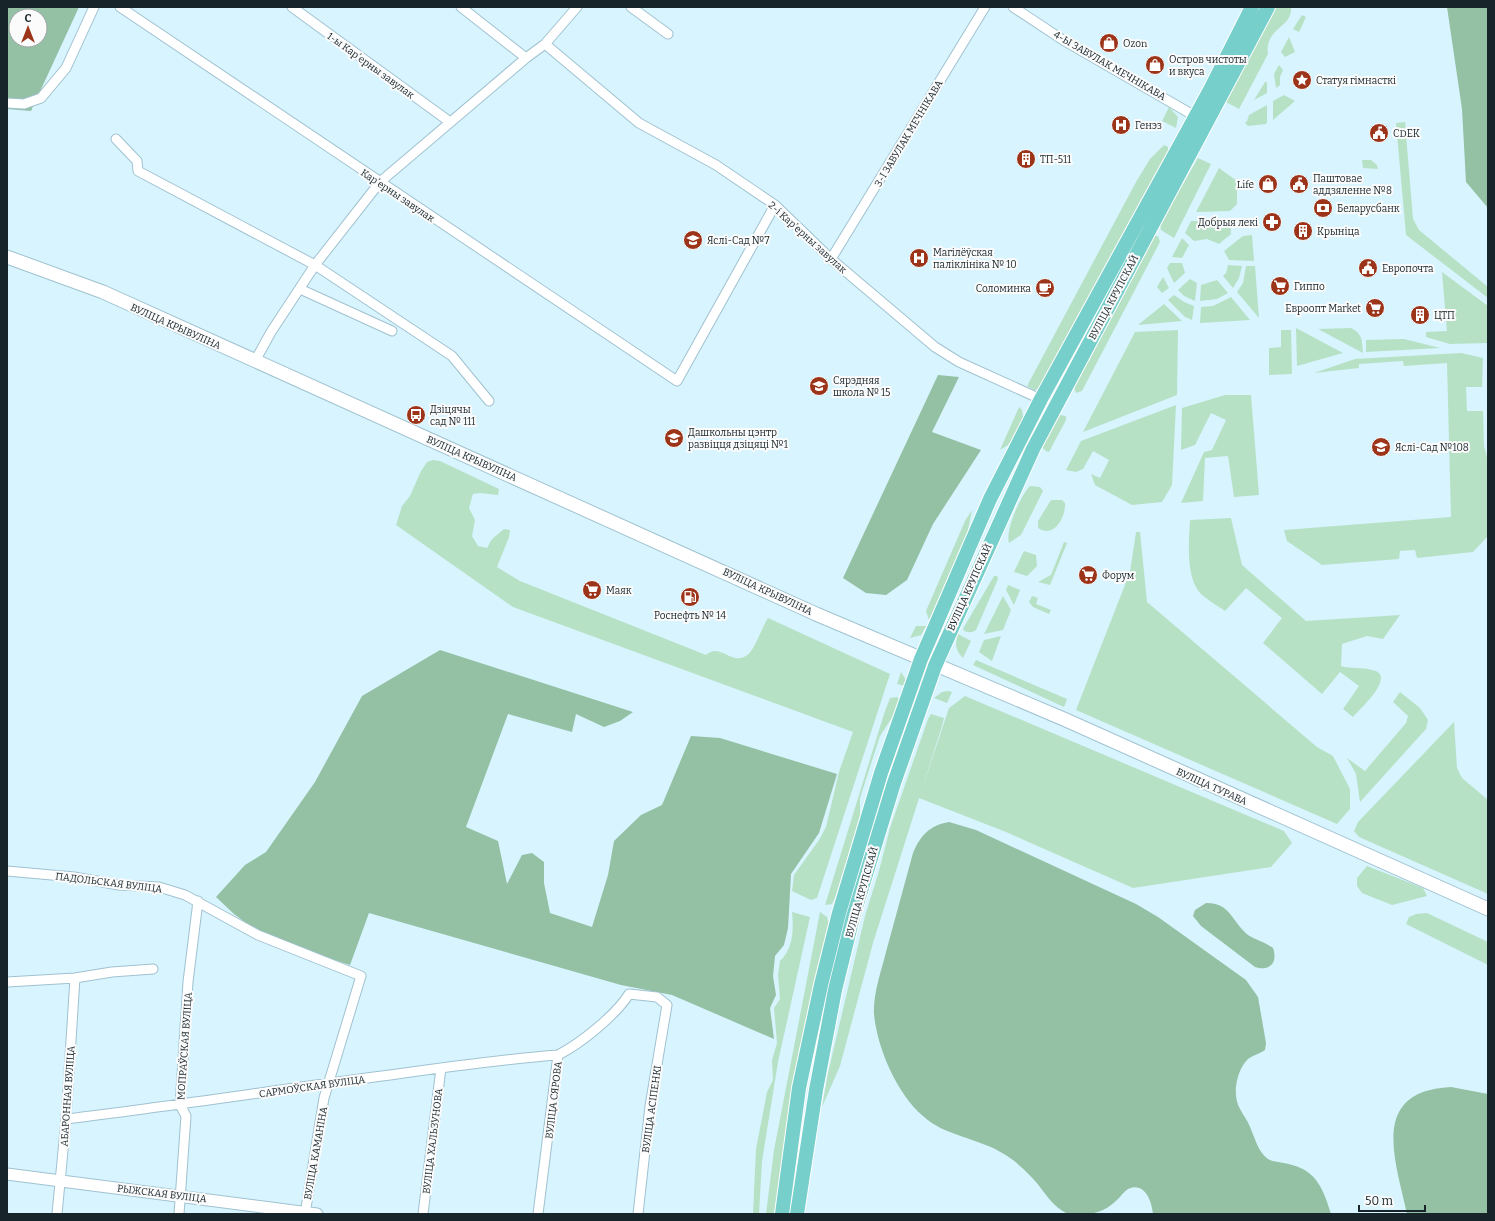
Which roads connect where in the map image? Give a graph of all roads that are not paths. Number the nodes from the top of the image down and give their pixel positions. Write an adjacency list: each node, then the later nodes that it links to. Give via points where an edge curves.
1 (94, 7): 14 (street, via 66,68 41,98 24,104)
2 (120, 7): 18 (street, Карʼерны завулак)
3 (292, 7): 16 (street, 1-ы Карʼерны завулак)
4 (461, 7): 13 (street)
5 (577, 7): 12 (street)
6 (631, 7): 11 (street)
7 (985, 7): 21 (street, 3-І ЗАВУЛАК МЕЧНІКАВА)
8 (1013, 7): 15 (street, 4-Ы ЗАВУЛАК МЕЧНІКАВА, via 1064,40)
9 (1252, 7): 15 (main road, ВУЛІЦА КРУПСКАЙ)
10 (1268, 7): 15 (main road, ВУЛІЦА КРУПСКАЙ)
11 (668, 34)
12 (545, 44): 13 (street); 19 (street, 2-і Карʼерны завулак, via 639,123 716,165)
13 (526, 58): 16 (street)
14 (7, 103)
15 (1201, 120): 26 (main road, ВУЛІЦА КРУПСКАЙ); 28 (main road, ВУЛІЦА КРУПСКАЙ)
16 (450, 122): 18 (street)
17 (116, 139): 22 (street, via 136,161 138,171)
18 (380, 182): 19 (street, Карʼерны завулак, via 677,381); 22 (street)
19 (775, 205): 21 (street, 2-і Карʼерны завулак)
20 (7, 257): 25 (main road, ВУЛІЦА КРЫВУЛІНА, via 103,292)
21 (831, 260): 26 (street, 2-і Карʼерны завулак, via 935,347 959,362)
22 (315, 265): 23 (street); 27 (street, via 452,356)
23 (300, 289): 24 (street); 25 (street)
24 (392, 331)
25 (255, 361): 29 (main road, ВУЛІЦА КРЫВУЛІНА)
26 (1041, 399): 28 (street, 2-і Карʼерны завулак); 29 (main road, ВУЛІЦА КРУПСКАЙ, via 990,498)
27 (489, 401)
28 (1056, 406): 30 (main road, ВУЛІЦА КРУПСКАЙ, via 1011,493)
29 (921, 659): 30 (main road, ВУЛІЦА КРЫВУЛІНА); 54 (main road, ВУЛІЦА КРУПСКАЙ, via 881,774 838,913 799,1088)
30 (934, 666): 33 (main road, ВУЛІЦА ТУРАВА, via 1066,720); 55 (main road, ВУЛІЦА КРУПСКАЙ, via 887,805 853,917 837,982 816,1090)
31 (7, 871): 32 (street, ПАДОЛЬСКАЯ ВУЛІЦА, via 74,877 119,885 159,887)
32 (198, 901): 35 (street, ПАДОЛЬСКАЯ ВУЛІЦА, via 258,935); 42 (street, МОПРАЎСКАЯ ВУЛІЦА, via 188,982)
33 (1488, 909)
34 (153, 969): 36 (street)
35 (361, 976): 41 (street, ВУЛІЦА КАМАНІНА)
36 (75, 978): 37 (street); 43 (street, АБАРОННАЯ ВУЛІЦА)
37 (7, 982)
38 (667, 1005): 39 (street, ВУЛІЦА СЯРОВА, via 657,997 629,994 623,1004 579,1043); 53 (street, ВУЛІЦА АСІПЕНКІ, via 650,1106)
39 (558, 1055): 40 (street, САРМОЎСКАЯ ВУЛІЦА); 52 (street, ВУЛІЦА СЯРОВА)
40 (441, 1068): 41 (street, САРМОЎСКАЯ ВУЛІЦА); 51 (street, ВУЛІЦА ХАЛЬЗУНОВА)
41 (329, 1083): 42 (street, САРМОЎСКАЯ ВУЛІЦА); 47 (street, ВУЛІЦА КАМАНІНА, via 324,1098)
42 (180, 1105): 43 (street, САРМОЎСКАЯ ВУЛІЦА); 46 (street, МОПРАЎСКАЯ ВУЛІЦА, via 186,1116)
43 (66, 1119): 45 (street, АБАРОННАЯ ВУЛІЦА)
44 (7, 1174): 45 (street, РЫЖСКАЯ ВУЛІЦА)
45 (61, 1180): 46 (street, РЫЖСКАЯ ВУЛІЦА); 48 (street, АБАРОННАЯ ВУЛІЦА)
46 (181, 1196): 47 (street, РЫЖСКАЯ ВУЛІЦА); 49 (street, МОПРАЎСКАЯ ВУЛІЦА)
47 (305, 1213): 50 (street, РЫЖСКАЯ ВУЛІЦА)
48 (57, 1214)
49 (179, 1214)
50 (318, 1214)
51 (423, 1214)
52 (538, 1214)
53 (638, 1214)
54 (782, 1214)
55 (797, 1214)

